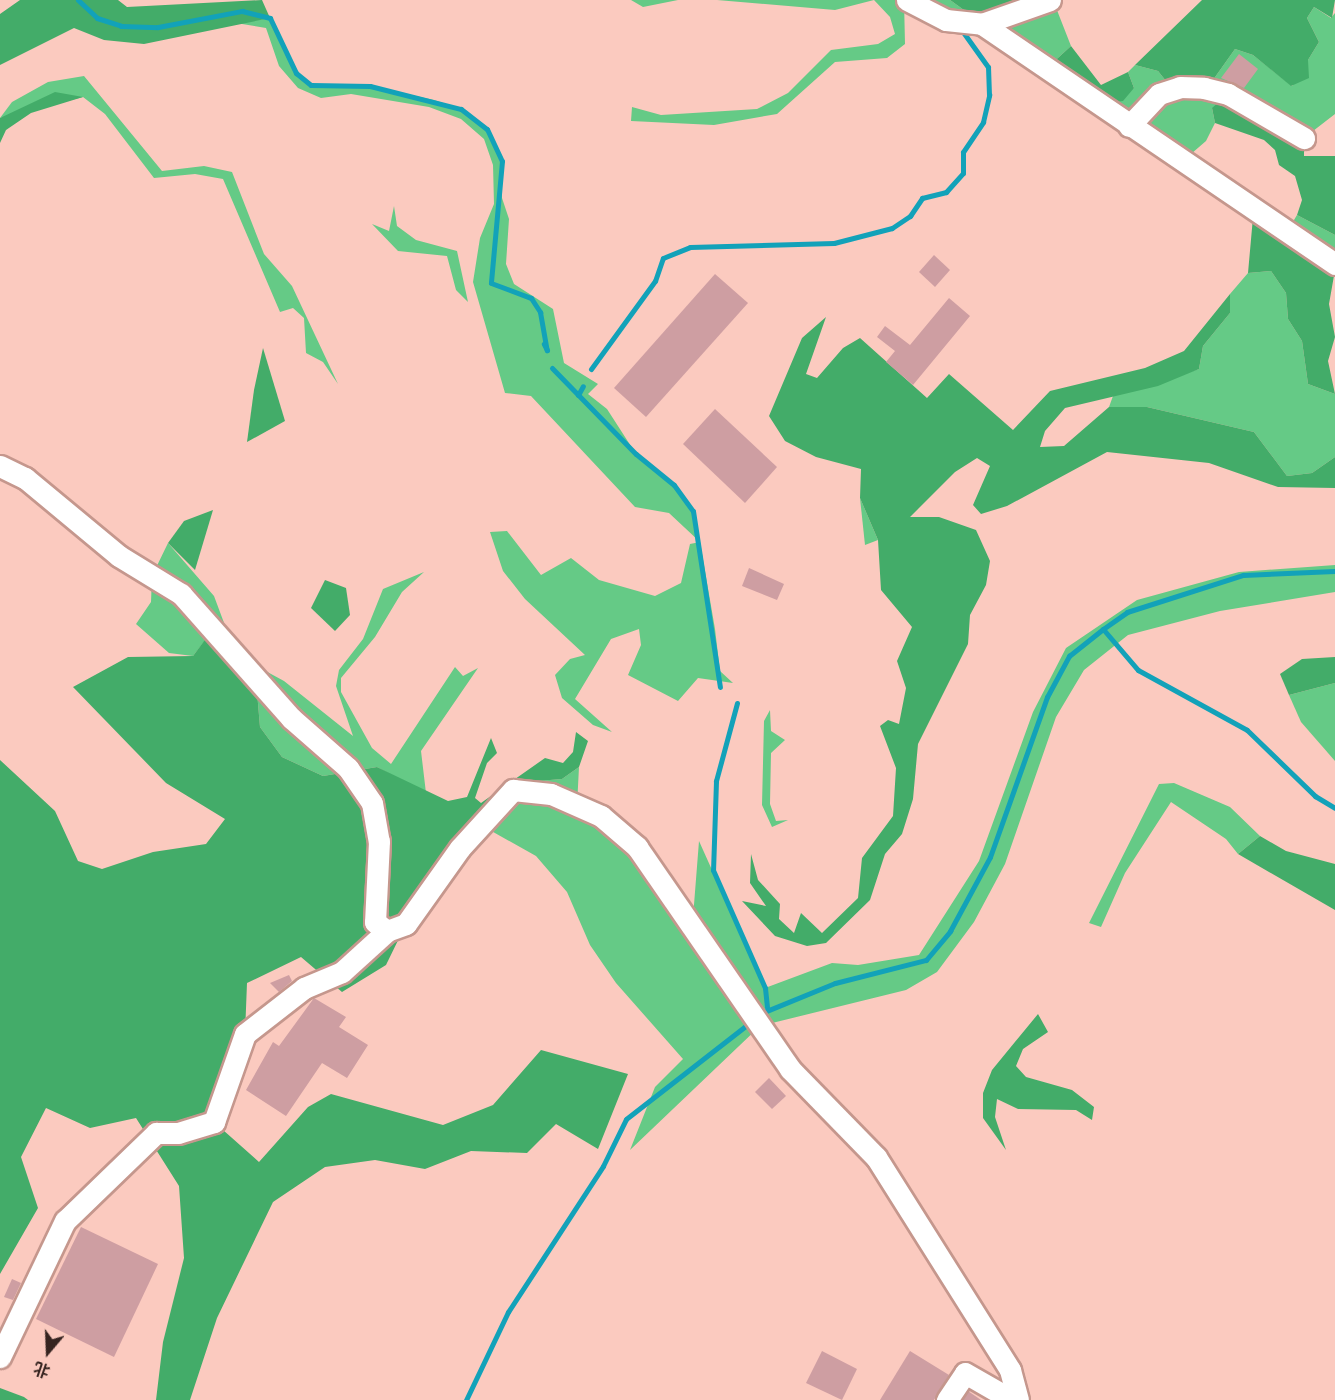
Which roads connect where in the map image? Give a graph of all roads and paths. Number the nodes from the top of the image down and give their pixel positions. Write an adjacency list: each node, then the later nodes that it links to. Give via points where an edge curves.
1 (907, 0): 3 (street, via 946,20)
2 (1050, 0): 3 (street)
3 (982, 24): 4 (street)
4 (1129, 126): 5 (street, via 1159,94 1204,88 1228,94); 6 (street)
5 (1304, 138)
6 (1335, 264)
7 (0, 466): 8 (street, via 25,478 119,556 181,594 291,718 348,768 372,803 379,841 375,922)
8 (387, 931): 9 (street, via 342,972 304,988 244,1034 214,1122 178,1133 156,1133 65,1221); 12 (street, via 406,924 487,814 513,790 551,794 601,816 637,847 790,1069 876,1157 1010,1370)
9 (0, 1357)
10 (947, 1400): 11 (street, via 965,1373)
11 (1012, 1400)
12 (1018, 1400)

